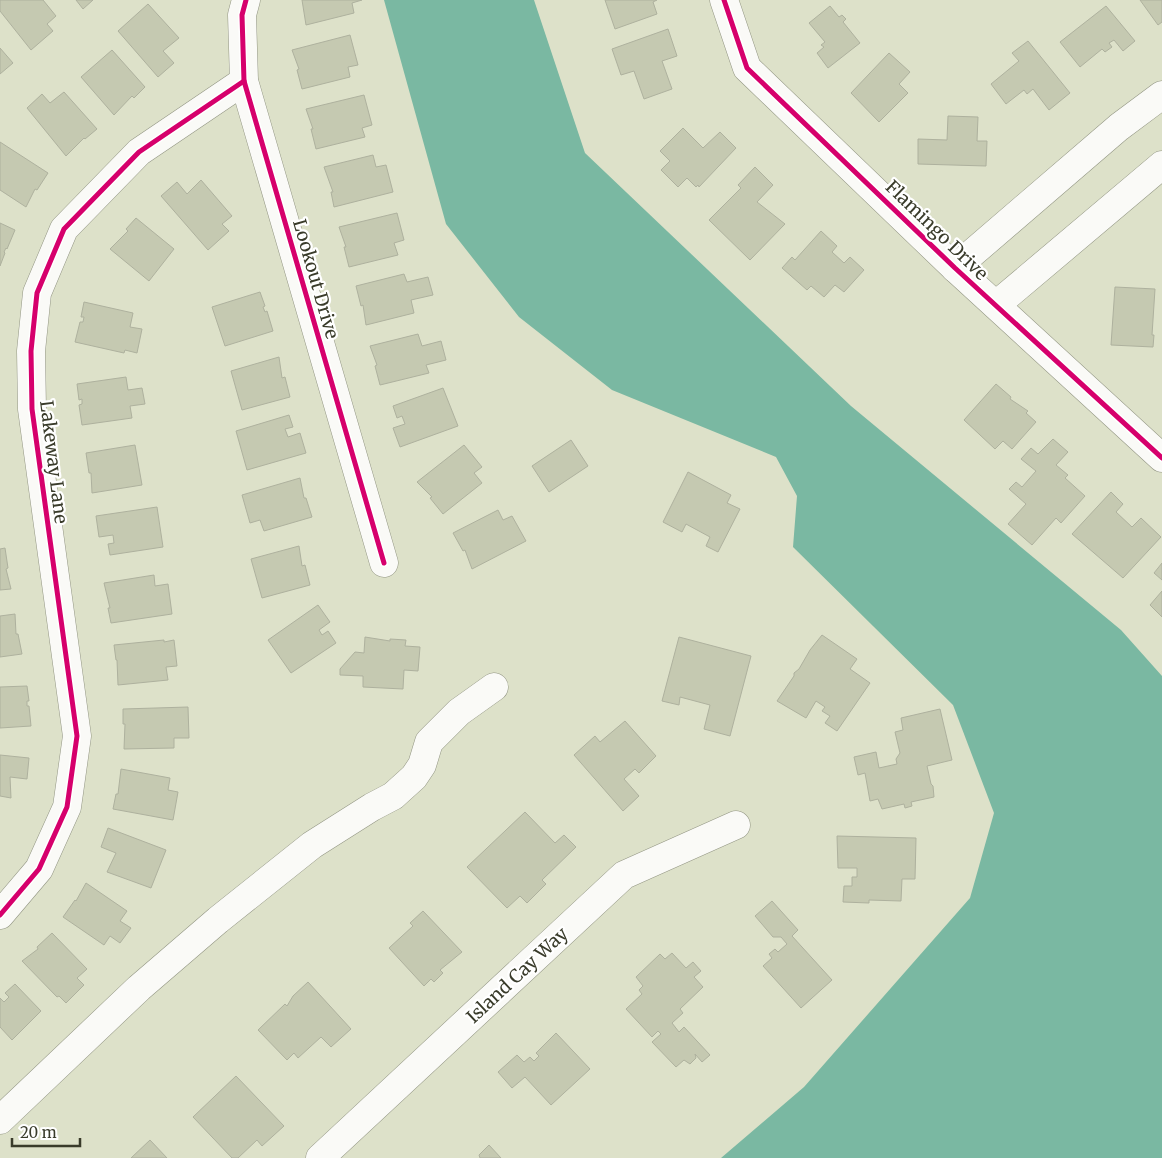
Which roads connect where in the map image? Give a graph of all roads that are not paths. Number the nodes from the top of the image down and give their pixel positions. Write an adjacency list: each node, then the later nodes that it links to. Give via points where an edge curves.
1 (246, 0): 3 (street, Lookout Drive, via 242,15)
2 (724, 0): 6 (street, Flamingo Drive, via 748,68)
3 (244, 81): 9 (street, Lookout Drive); 12 (street, Lakeway Lane, via 132,159 64,229 37,293 31,351 32,409 78,736 67,807 39,868)
4 (1162, 95): 6 (street, via 1119,127)
5 (1162, 165): 7 (street)
6 (955, 268): 7 (street, Flamingo Drive)
7 (996, 305): 8 (street, Flamingo Drive)
8 (1162, 458)
9 (384, 563)
10 (494, 687): 13 (street, via 459,712 429,742 414,777 393,796 312,845 218,920 139,988)
11 (736, 825): 14 (street, Island Cay Way, via 624,875)
12 (0, 915)
13 (0, 1120)
14 (320, 1158)

